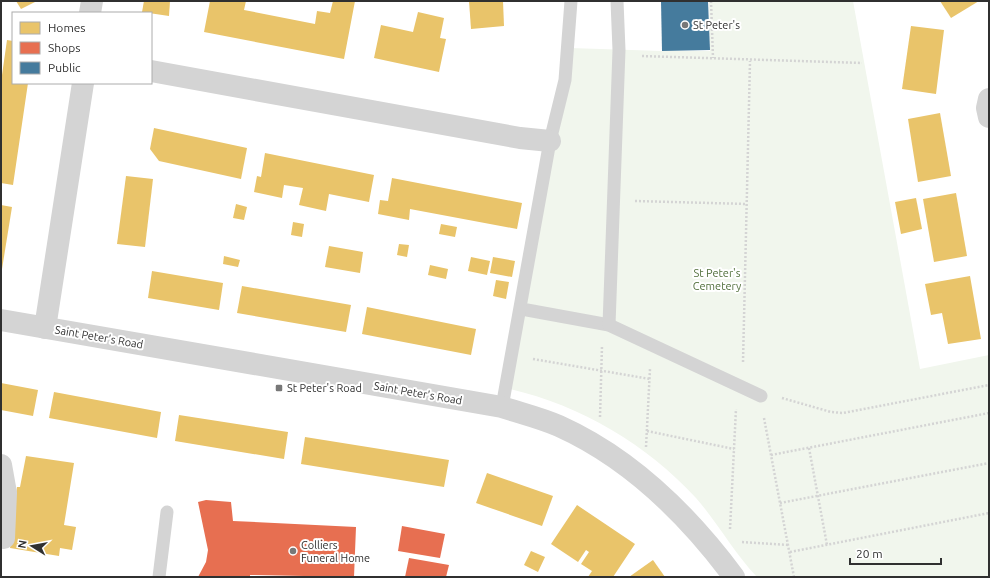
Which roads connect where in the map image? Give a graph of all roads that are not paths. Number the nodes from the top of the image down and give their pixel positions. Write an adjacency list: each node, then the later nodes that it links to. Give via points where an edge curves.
1 (92, 1): 4 (street)
2 (571, 1): 9 (lane, via 564,80)
3 (617, 1): 12 (lane, via 618,55)
4 (90, 12)
5 (152, 71): 9 (street, via 520,138)
6 (82, 84): 13 (street, Saint Peter's Road)
7 (989, 99): 8 (street)
8 (989, 117)
9 (550, 141): 15 (lane)
10 (527, 310): 12 (lane)
11 (1, 320): 13 (street, Saint Peter's Road)
12 (606, 324): 14 (lane)
13 (45, 328): 15 (street, Saint Peter's Road)
14 (761, 396)
15 (502, 407): 20 (street, Saint Peter's Road, via 559,426 614,456 670,502)
16 (1, 465): 18 (street, via 6,493)
17 (167, 512): 19 (lane)
18 (4, 538)
19 (159, 577)
20 (734, 577)

